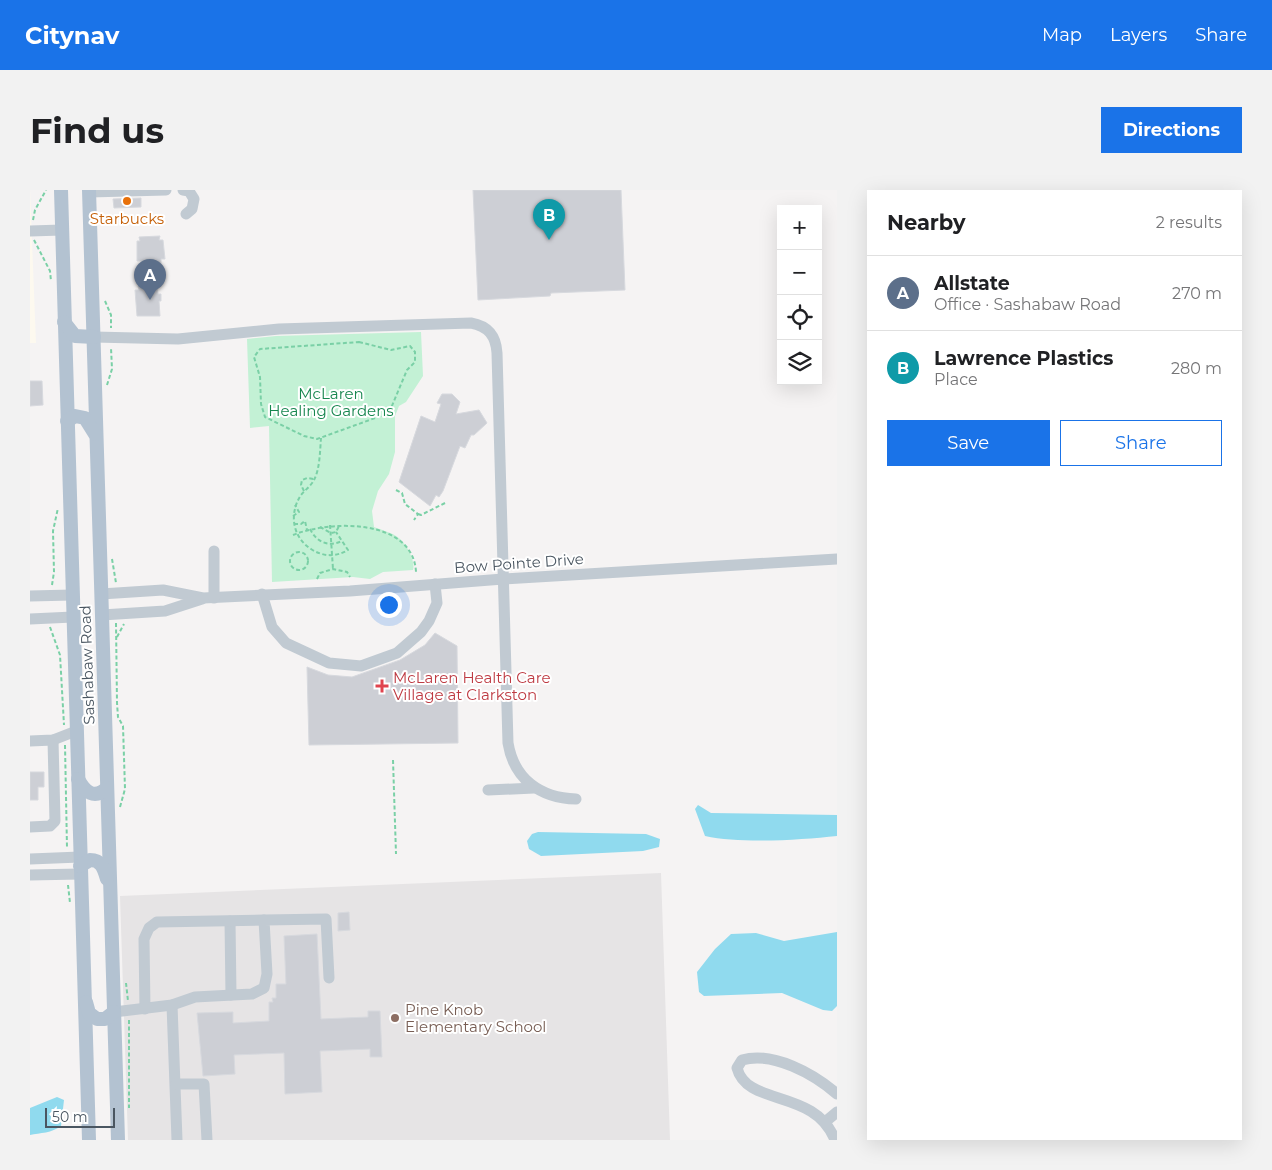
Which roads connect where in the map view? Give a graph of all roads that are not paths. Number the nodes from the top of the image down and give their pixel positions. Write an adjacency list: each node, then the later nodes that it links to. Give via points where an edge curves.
1 (60, 190): 6 (main road, Sashabaw Road)
2 (166, 190): 4 (street)
3 (183, 190): 5 (street, via 194,199 192,209)
4 (89, 191): 9 (main road, Sashabaw Road)
5 (186, 214)
6 (62, 230): 7 (street); 8 (main road, Sashabaw Road)
7 (32, 231)
8 (64, 321): 9 (main road, via 76,336); 10 (main road, Sashabaw Road)
9 (94, 337): 11 (main road, Sashabaw Road); 14 (street, via 178,339 279,329 471,323 488,329 497,353)
10 (67, 421): 11 (main road, via 76,416 85,418); 18 (main road, Sashabaw Road)
11 (96, 437): 16 (main road, Sashabaw Road)
12 (214, 551): 20 (street)
13 (837, 559): 14 (street, Bow Pointe Drive)
14 (503, 579): 15 (street, Bow Pointe Drive); 29 (street, via 510,757)
15 (434, 584): 17 (street, Bow Pointe Drive); 17 (street, via 437,603 420,632 397,653 361,666 328,663 286,643 272,628)
16 (102, 594): 20 (street, Bow Pointe Drive, via 163,590); 21 (main road, Sashabaw Road)
17 (262, 594): 20 (street, Bow Pointe Drive)
18 (72, 595): 19 (street); 22 (main road, Sashabaw Road)
19 (30, 596)
20 (208, 598): 21 (street, Bow Pointe Drive, via 165,611)
21 (102, 615): 28 (main road, Sashabaw Road)
22 (73, 617): 23 (street); 24 (main road, Sashabaw Road)
23 (30, 619)
24 (76, 731): 25 (street); 27 (main road, Sashabaw Road)
25 (53, 740): 26 (street); 32 (street, via 55,821 50,826)
26 (30, 741)
27 (77, 778): 28 (main road, via 90,794); 34 (main road, Sashabaw Road)
28 (107, 788): 36 (main road, Sashabaw Road)
29 (534, 788): 30 (street); 31 (street, via 554,797)
30 (488, 790)
31 (576, 799)
32 (30, 827)
33 (30, 859): 34 (street)
34 (80, 866): 35 (street); 36 (main road, via 90,860 100,863); 41 (main road, Sashabaw Road)
35 (30, 875)
36 (110, 889): 44 (main road, Sashabaw Road)
37 (264, 920): 38 (street); 39 (street, via 326,918); 40 (street, via 267,974 264,988 252,994)
38 (230, 921): 40 (street); 43 (street, via 157,922 149,928 144,939)
39 (328, 978)
40 (231, 995): 42 (street, via 195,996)
41 (84, 997): 44 (main road, via 94,1018 105,1019); 49 (main road, Sashabaw Road)
42 (172, 1005): 43 (street); 45 (street)
43 (145, 1009): 44 (street)
44 (114, 1012): 50 (main road, Sashabaw Road)
45 (176, 1084): 51 (street); 52 (street, via 204,1084)
46 (837, 1094): 48 (street, via 792,1066 764,1058 742,1060 737,1068 740,1078 757,1091 806,1107)
47 (837, 1112): 48 (street)
48 (826, 1122): 53 (street)
49 (89, 1140)
50 (118, 1140)
51 (177, 1140)
52 (207, 1140)
53 (835, 1140)

